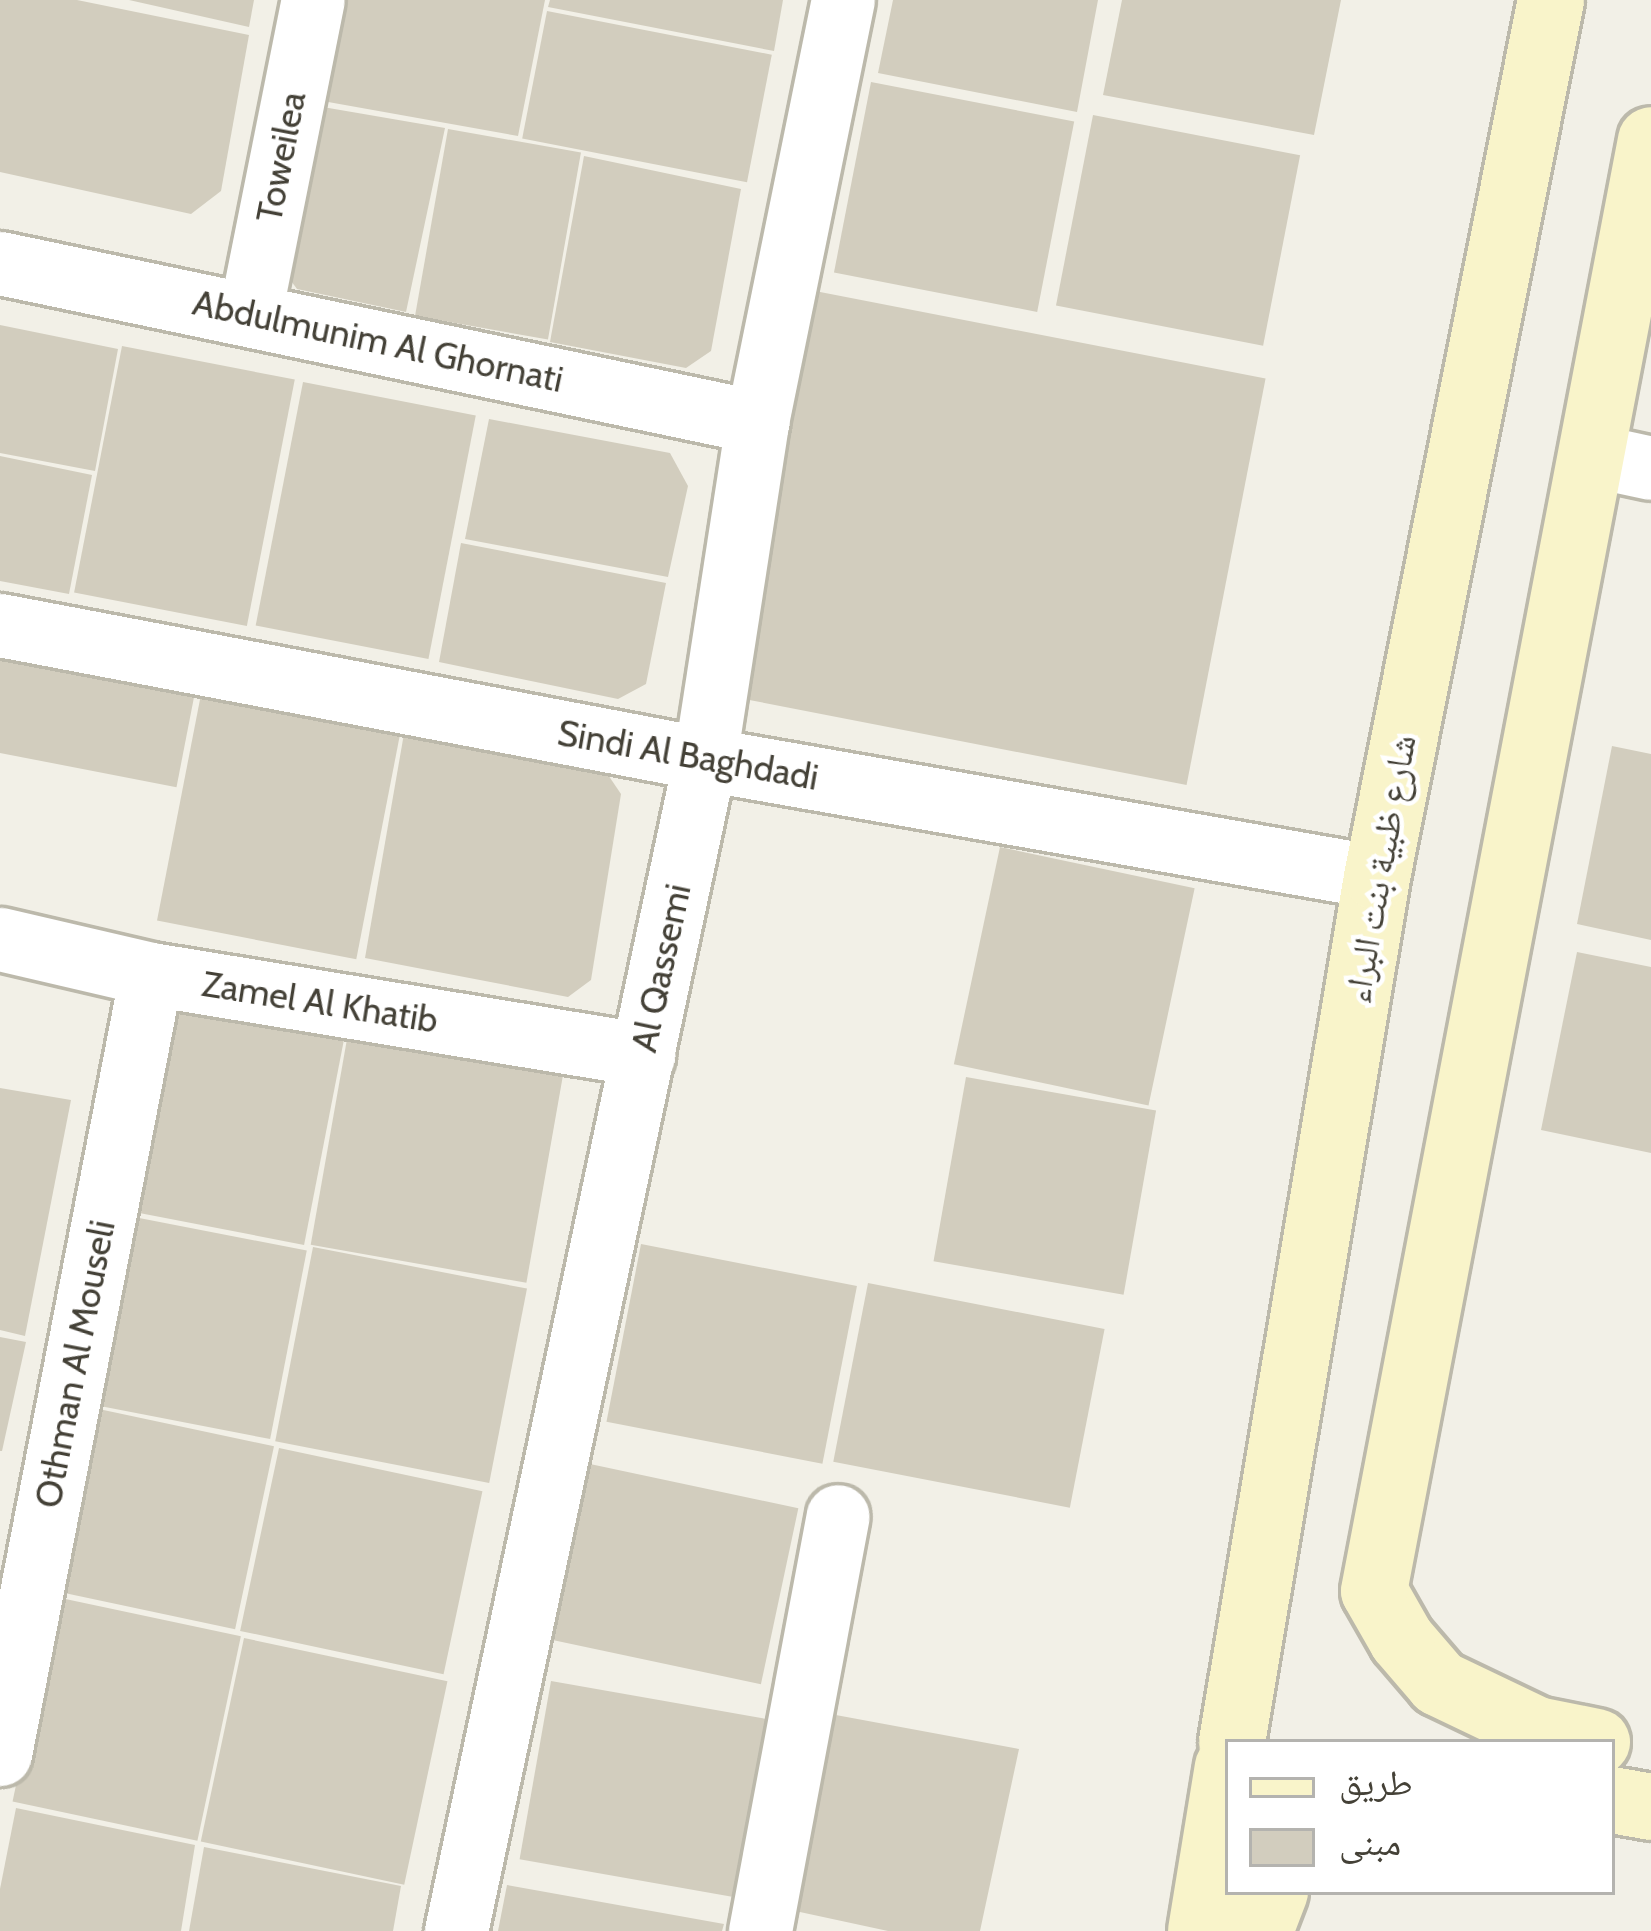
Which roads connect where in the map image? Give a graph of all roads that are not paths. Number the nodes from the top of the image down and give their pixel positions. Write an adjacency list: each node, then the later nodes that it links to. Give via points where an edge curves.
1 (313, 0): 6 (street, Toweilea)
2 (843, 0): 7 (street, Al Qassemi)
3 (1551, 0): 11 (street, شارع ظبية بنت البراء)
4 (1651, 140): 8 (street)
5 (0, 262): 6 (street, Abdulmunim Al Ghornati)
6 (250, 314): 7 (street, Abdulmunim Al Ghornati)
7 (757, 422): 10 (street, Al Qassemi)
8 (1621, 461): 17 (street, via 1374,1591 1439,1683 1538,1730)
9 (0, 625): 10 (street, Sindi Al Baghdadi)
10 (705, 759): 11 (street, Sindi Al Baghdadi); 14 (street, Al Qassemi)
11 (1376, 877): 16 (street, شارع ظبية بنت البراء)
12 (0, 939): 13 (street, Zamel Al Khatib)
13 (151, 974): 14 (street, Zamel Al Khatib); 20 (street, Othman Al Mouseli)
14 (643, 1055): 25 (street, Al Qassemi)
15 (838, 1516): 26 (street)
16 (1232, 1739)
17 (1582, 1739)
18 (1615, 1746): 19 (street)
19 (1651, 1753)
20 (0, 1754)
21 (1225, 1785): 27 (street)
22 (1615, 1801): 23 (street)
23 (1651, 1807)
24 (1274, 1895): 28 (street)
25 (456, 1931)
26 (760, 1931)
27 (1201, 1931)
28 (1260, 1931)

